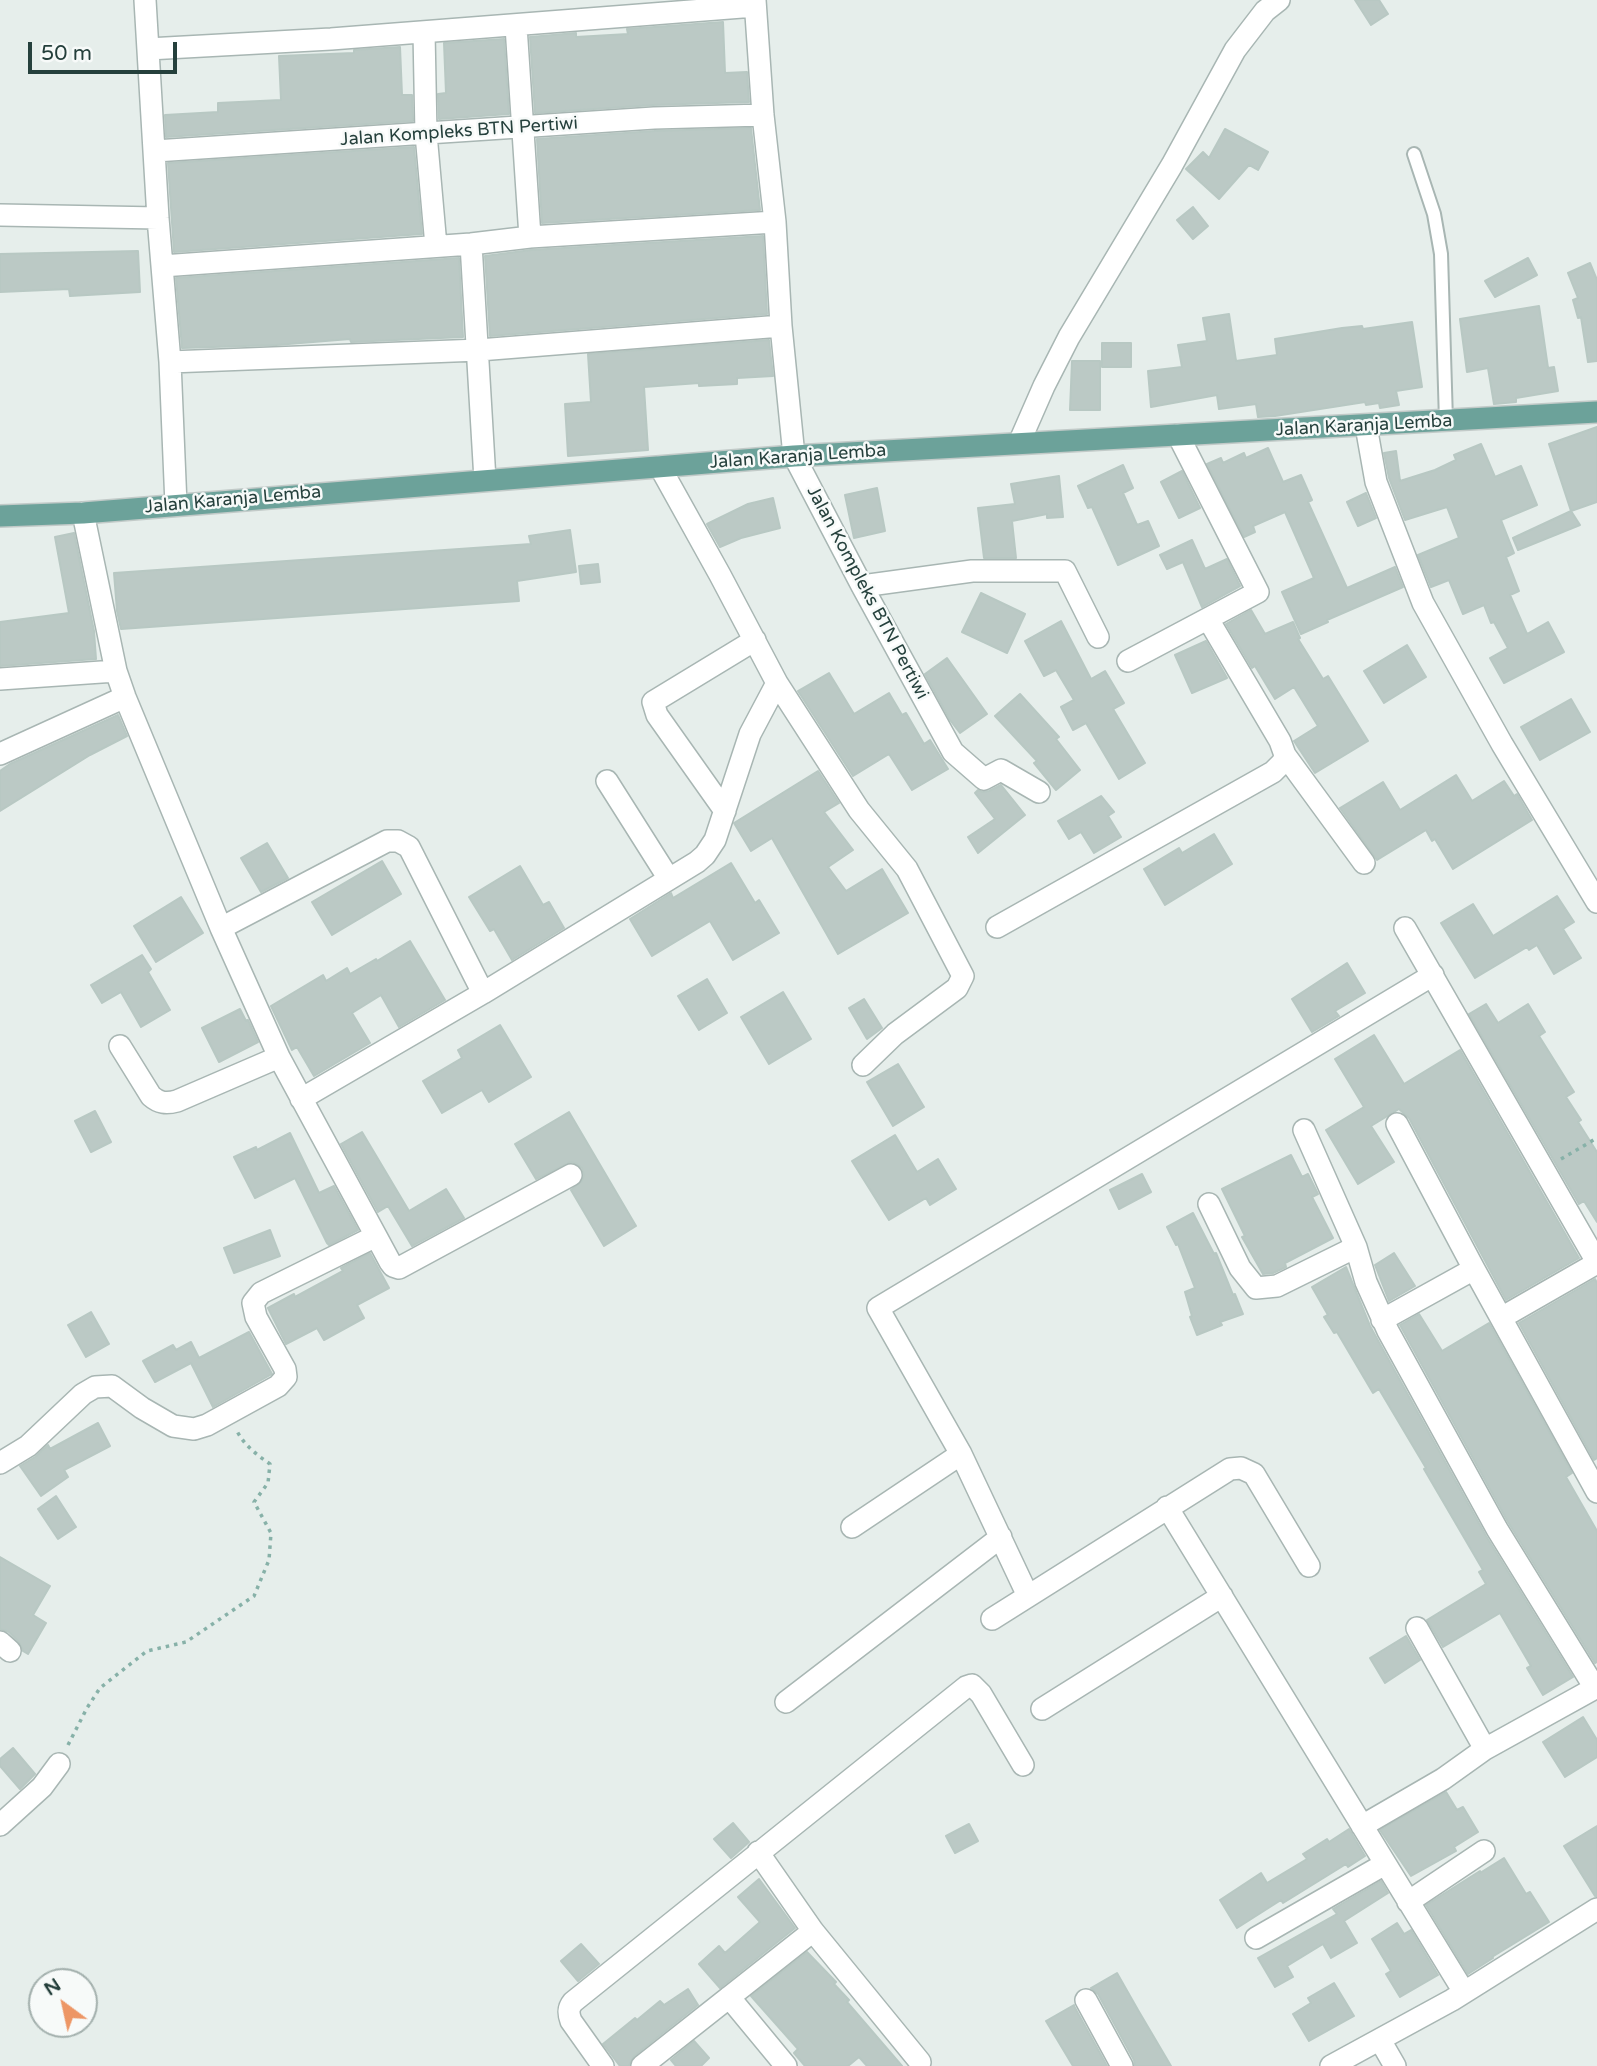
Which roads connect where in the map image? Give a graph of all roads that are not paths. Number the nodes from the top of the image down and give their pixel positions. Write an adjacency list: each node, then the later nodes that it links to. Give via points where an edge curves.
1 (145, 0): 6 (street)
2 (1279, 0): 26 (street, via 1235,50 1069,337)
3 (755, 3): 4 (street, Jalan Kompleks BTN Pertiwi); 7 (street, Jalan Kompleks BTN Pertiwi)
4 (516, 26): 5 (street, Jalan Kompleks BTN Pertiwi); 8 (street)
5 (424, 32): 6 (street, Jalan Kompleks BTN Pertiwi); 9 (street)
6 (148, 49): 10 (street)
7 (763, 115): 8 (street, Jalan Kompleks BTN Pertiwi); 14 (street, Jalan Kompleks BTN Pertiwi)
8 (522, 128): 9 (street, Jalan Kompleks BTN Pertiwi); 15 (street)
9 (426, 134): 10 (street, Jalan Kompleks BTN Pertiwi); 17 (street)
10 (155, 151): 13 (street)
11 (1414, 154): 23 (lane, via 1434,214 1441,254)
12 (0, 215): 13 (street)
13 (158, 218): 18 (street)
14 (775, 222): 15 (street); 19 (street, Jalan Kompleks BTN Pertiwi)
15 (530, 237): 16 (street)
16 (471, 244): 17 (street); 20 (street)
17 (436, 246): 18 (street)
18 (162, 266): 21 (street)
19 (781, 326): 20 (street); 27 (street, Jalan Kompleks BTN Pertiwi)
20 (479, 349): 21 (street); 29 (street)
21 (170, 362): 30 (street)
22 (1597, 412): 23 (main road, Jalan Karanja Lemba)
23 (1446, 421): 24 (main road, Jalan Karanja Lemba)
24 (1366, 426): 25 (main road, Jalan Karanja Lemba); 49 (street, via 1377,482 1423,603)
25 (1178, 435): 26 (main road, Jalan Karanja Lemba); 34 (street, via 1258,590)
26 (1019, 443): 27 (main road, Jalan Karanja Lemba)
27 (794, 456): 28 (main road, Jalan Karanja Lemba); 33 (street, Jalan Kompleks BTN Pertiwi)
28 (660, 467): 29 (main road, Jalan Karanja Lemba); 36 (street)
29 (485, 480): 30 (main road, Jalan Karanja Lemba)
30 (176, 505): 31 (main road, Jalan Karanja Lemba)
31 (83, 513): 32 (main road, Jalan Karanja Lemba); 38 (street)
32 (0, 516)
33 (862, 586): 35 (street, via 972,571 1065,571); 45 (street, Jalan Kompleks BTN Pertiwi, via 953,752 985,779 1001,770)
34 (1208, 619): 37 (street); 43 (street)
35 (1098, 637)
36 (755, 640): 40 (street); 46 (street, via 653,702 657,715)
37 (1128, 661)
38 (116, 671): 39 (street); 41 (street)
39 (0, 679)
40 (777, 682): 46 (street, via 750,734); 57 (street, via 859,810 907,869 963,976 957,988 895,1034)
41 (125, 697): 42 (street); 51 (street)
42 (0, 754)
43 (1285, 755): 47 (street); 50 (street, via 1273,772)
44 (607, 781): 48 (street)
45 (1039, 792)
46 (725, 811): 48 (street, via 705,855)
47 (1364, 863)
48 (668, 879): 54 (street)
49 (1597, 902)
50 (997, 927)
51 (221, 928): 54 (street, via 387,841 398,841 409,848); 56 (street)
52 (1405, 928): 53 (street)
53 (1433, 975): 65 (street); 69 (street, via 878,1308)
54 (484, 993): 58 (street)
55 (120, 1046): 56 (street, via 151,1096 167,1103)
56 (279, 1057): 58 (street)
57 (863, 1065)
58 (301, 1099): 63 (street)
59 (1397, 1124): 66 (street)
60 (1304, 1130): 64 (street)
61 (571, 1175): 63 (street, via 399,1268 390,1262)
62 (1209, 1204): 64 (street, via 1240,1268 1256,1288 1277,1286)
63 (376, 1236): 70 (street, via 261,1293 253,1303 282,1363 286,1377 278,1386 194,1429 173,1426 112,1386 95,1387 28,1446)
64 (1356, 1247): 68 (street)
65 (1597, 1262): 67 (street)
66 (1474, 1269): 67 (street); 68 (street)
67 (1501, 1318): 71 (street)
68 (1382, 1320): 80 (street, via 1497,1529)
69 (961, 1454): 73 (street); 74 (street)
70 (0, 1464)
71 (1597, 1492)
72 (1167, 1507): 75 (street, via 1230,1469 1248,1470); 76 (street); 77 (street)
73 (852, 1528)
74 (1000, 1537): 76 (street); 81 (street)
75 (1309, 1566)
76 (1028, 1596): 78 (street)
77 (1222, 1596): 82 (street); 87 (street)
78 (992, 1619)
79 (1417, 1628): 83 (street)
80 (1596, 1687): 83 (street)
81 (786, 1702)
82 (1042, 1709)
83 (1485, 1749): 87 (street)
84 (59, 1764): 86 (street, via 42,1787)
85 (1023, 1765): 89 (street, via 981,1694 970,1685)
86 (0, 1825)
87 (1362, 1826): 90 (street)
88 (1484, 1851): 91 (street)
89 (758, 1852): 93 (street); 101 (street, via 573,2001 568,2015)
90 (1385, 1864): 91 (street); 94 (street)
91 (1408, 1902): 95 (street)
92 (1597, 1909): 95 (street)
93 (813, 1931): 96 (street); 99 (street)
94 (1256, 1938)
95 (1464, 1992): 98 (street)
96 (729, 1997): 100 (street); 102 (street)
97 (1086, 2000): 103 (street)
98 (1380, 2039): 104 (street); 105 (street)
99 (920, 2062)
100 (646, 2065)
101 (603, 2066)
102 (786, 2066)
103 (1122, 2066)
104 (1331, 2066)
105 (1395, 2066)

